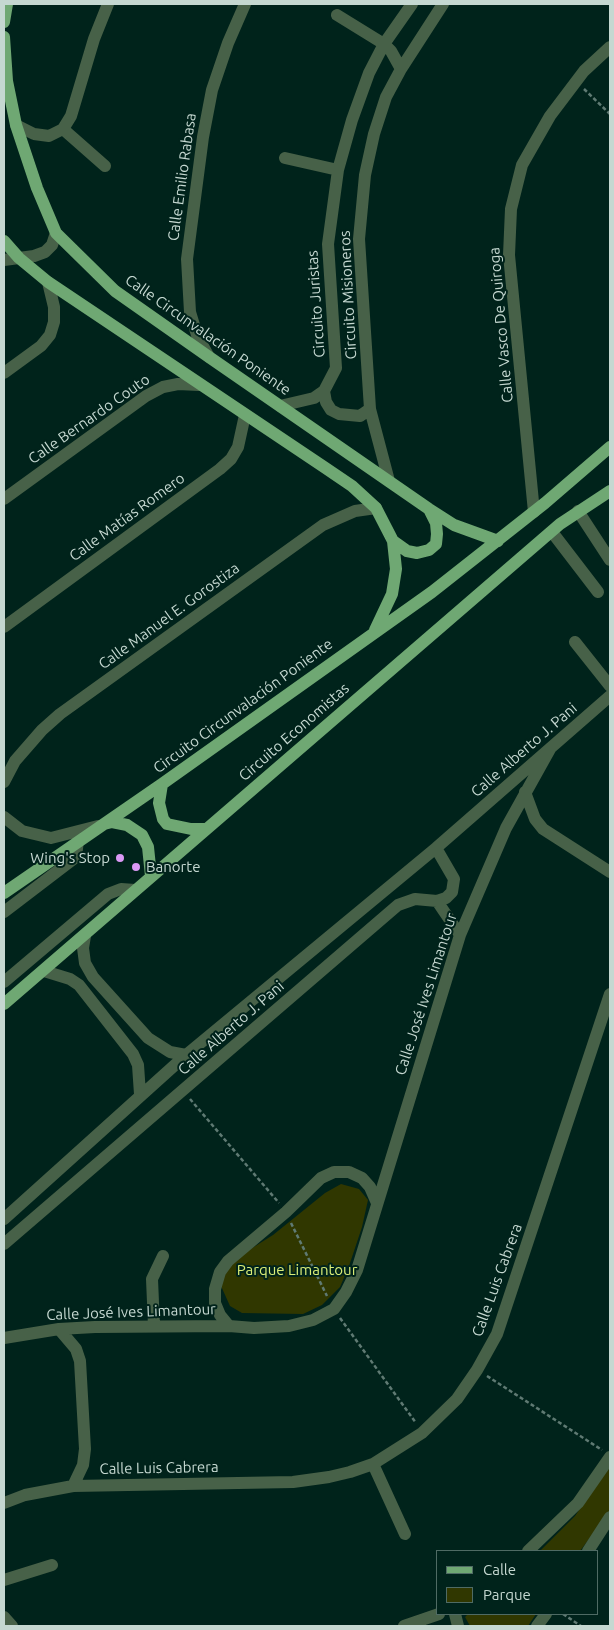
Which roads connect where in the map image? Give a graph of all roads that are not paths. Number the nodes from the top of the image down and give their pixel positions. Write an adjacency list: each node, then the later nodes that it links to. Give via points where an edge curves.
1 (7, 4): 7 (main road)
2 (108, 4): 13 (street, via 71,116)
3 (246, 4): 22 (street, Calle Emilio Rabasa, via 212,90 187,259 190,312)
4 (412, 4): 9 (street, Circuito Juristas)
5 (443, 4): 11 (street, Circuito Misioneros)
6 (337, 15): 9 (street)
7 (4, 22)
8 (4, 37): 12 (main road, Calle Circunvalación Poniente, via 6,81)
9 (384, 44): 11 (street); 16 (street, Circuito Juristas, via 369,73)
10 (610, 47): 36 (street, Calle Vasco De Quiroga, via 584,71 550,116 522,165 511,209 509,255)
11 (401, 69): 27 (street, Circuito Misioneros, via 386,97 374,134 365,176 359,239)
12 (16, 125): 13 (street, via 34,134 48,136); 17 (main road, Calle Circunvalación Poniente)
13 (63, 129): 15 (street)
14 (285, 158): 16 (street)
15 (105, 166)
16 (338, 170): 25 (street, Circuito Juristas, via 328,244 336,368)
17 (56, 233): 19 (street, via 52,245 45,252); 22 (main road, Calle Circunvalación Poniente, via 115,291)
18 (4, 241): 19 (main road)
19 (19, 258): 20 (street); 21 (main road)
20 (4, 260)
21 (48, 282): 23 (street, via 54,307 50,335 41,346); 24 (main road)
22 (209, 357): 26 (main road, Calle Circunvalación Poniente)
23 (4, 373)
24 (199, 385): 28 (main road); 32 (street, Calle Bernardo Couto, via 163,387 146,396)
25 (324, 391): 26 (street, via 301,402); 27 (street, via 331,410 339,414 360,416)
26 (280, 406): 30 (main road, Calle Circunvalación Poniente)
27 (370, 409): 30 (street, Circuito Misioneros)
28 (245, 415): 33 (main road, via 352,486); 42 (street, Calle Matías Romero, via 238,447 220,469)
29 (610, 447): 36 (main road)
30 (389, 481): 34 (main road, Calle Circunvalación Poniente)
31 (610, 491): 35 (main road, Circuito Economistas)
32 (4, 499)
33 (376, 508): 38 (main road); 48 (street, Calle Manuel E. Gorostiza, via 354,511 323,525 60,714 15,761)
34 (430, 509): 38 (main road, via 437,534 436,544 417,553 407,551); 39 (main road, Calle Circunvalación Poniente, via 454,524)
35 (578, 511): 37 (main road, Circuito Economistas); 40 (street)
36 (534, 512): 39 (main road)
37 (552, 532): 41 (street); 53 (main road, Circuito Economistas)
38 (393, 541): 43 (main road, via 396,569 392,594)
39 (498, 541): 43 (main road, Circuito Circunvalación Poniente)
40 (610, 560)
41 (598, 592)
42 (4, 627)
43 (374, 633): 49 (main road, Circuito Circunvalación Poniente)
44 (575, 642): 45 (street)
45 (610, 686)
46 (610, 696): 47 (street, Calle Alberto J. Pani)
47 (550, 749): 50 (street, Calle José Ives Limantour); 55 (street, Calle Alberto J. Pani)
48 (4, 782)
49 (162, 784): 52 (main road, Circuito Circunvalación Poniente); 53 (main road, via 160,812 167,824)
50 (525, 792): 56 (street, via 535,819 543,829); 62 (street, Calle José Ives Limantour)
51 (4, 817): 52 (street, via 22,831 51,838)
52 (98, 826): 54 (main road, Circuito Circunvalación Poniente); 57 (main road, via 120,823 138,831 148,848)
53 (205, 829): 57 (main road, Circuito Economistas)
54 (78, 840): 59 (main road, Circuito Circunvalación Poniente); 61 (street, via 76,857)
55 (436, 848): 60 (street, via 454,879 452,892); 68 (street, Calle Alberto J. Pani)
56 (610, 872)
57 (151, 876): 58 (main road, Circuito Economistas)
58 (135, 890): 63 (main road, Circuito Economistas); 65 (street, via 121,889 108,894)
59 (4, 893)
60 (437, 901): 62 (street); 72 (street, Calle Alberto J. Pani, via 415,899 398,905)
61 (4, 912)
62 (460, 935): 70 (street, Calle José Ives Limantour)
63 (85, 936): 64 (main road, Circuito Economistas); 68 (street, via 86,964 93,977 148,1038 170,1052)
64 (44, 971): 67 (main road, Circuito Economistas); 69 (street, via 79,985 132,1054 138,1065)
65 (4, 982)
66 (610, 994): 79 (street, Calle Luis Cabrera, via 497,1334 457,1399 422,1433)
67 (4, 1004)
68 (186, 1055): 69 (street, Calle Alberto J. Pani)
69 (140, 1094): 71 (street, Calle Alberto J. Pani)
70 (378, 1202): 75 (street, Calle José Ives Limantour, via 357,1270 334,1309 313,1320 289,1326); 75 (street, Calle José Ives Limantour, via 362,1178 349,1172 334,1172 321,1178 228,1260 220,1272 215,1303)
71 (4, 1219)
72 (4, 1244)
73 (163, 1256): 74 (street, via 152,1279)
74 (154, 1326): 75 (street, Calle José Ives Limantour); 76 (street, Calle José Ives Limantour)
75 (229, 1326)
76 (59, 1329): 77 (street, Calle José Ives Limantour); 80 (street, via 76,1349 80,1361 85,1449 83,1465)
77 (4, 1338)
78 (610, 1456): 84 (street, via 578,1503)
79 (373, 1464): 80 (street, Calle Luis Cabrera, via 350,1472 293,1482); 83 (street)
80 (73, 1486): 81 (street, Calle Luis Cabrera, via 25,1495)
81 (4, 1503)
82 (610, 1517): 85 (street)
83 (405, 1534)
84 (529, 1550)
85 (589, 1550)
86 (52, 1565): 87 (street)
87 (4, 1580)
88 (436, 1615): 92 (street)
89 (545, 1615): 93 (street)
90 (4, 1617): 91 (street)
91 (12, 1626)
92 (404, 1626)
93 (537, 1626)

